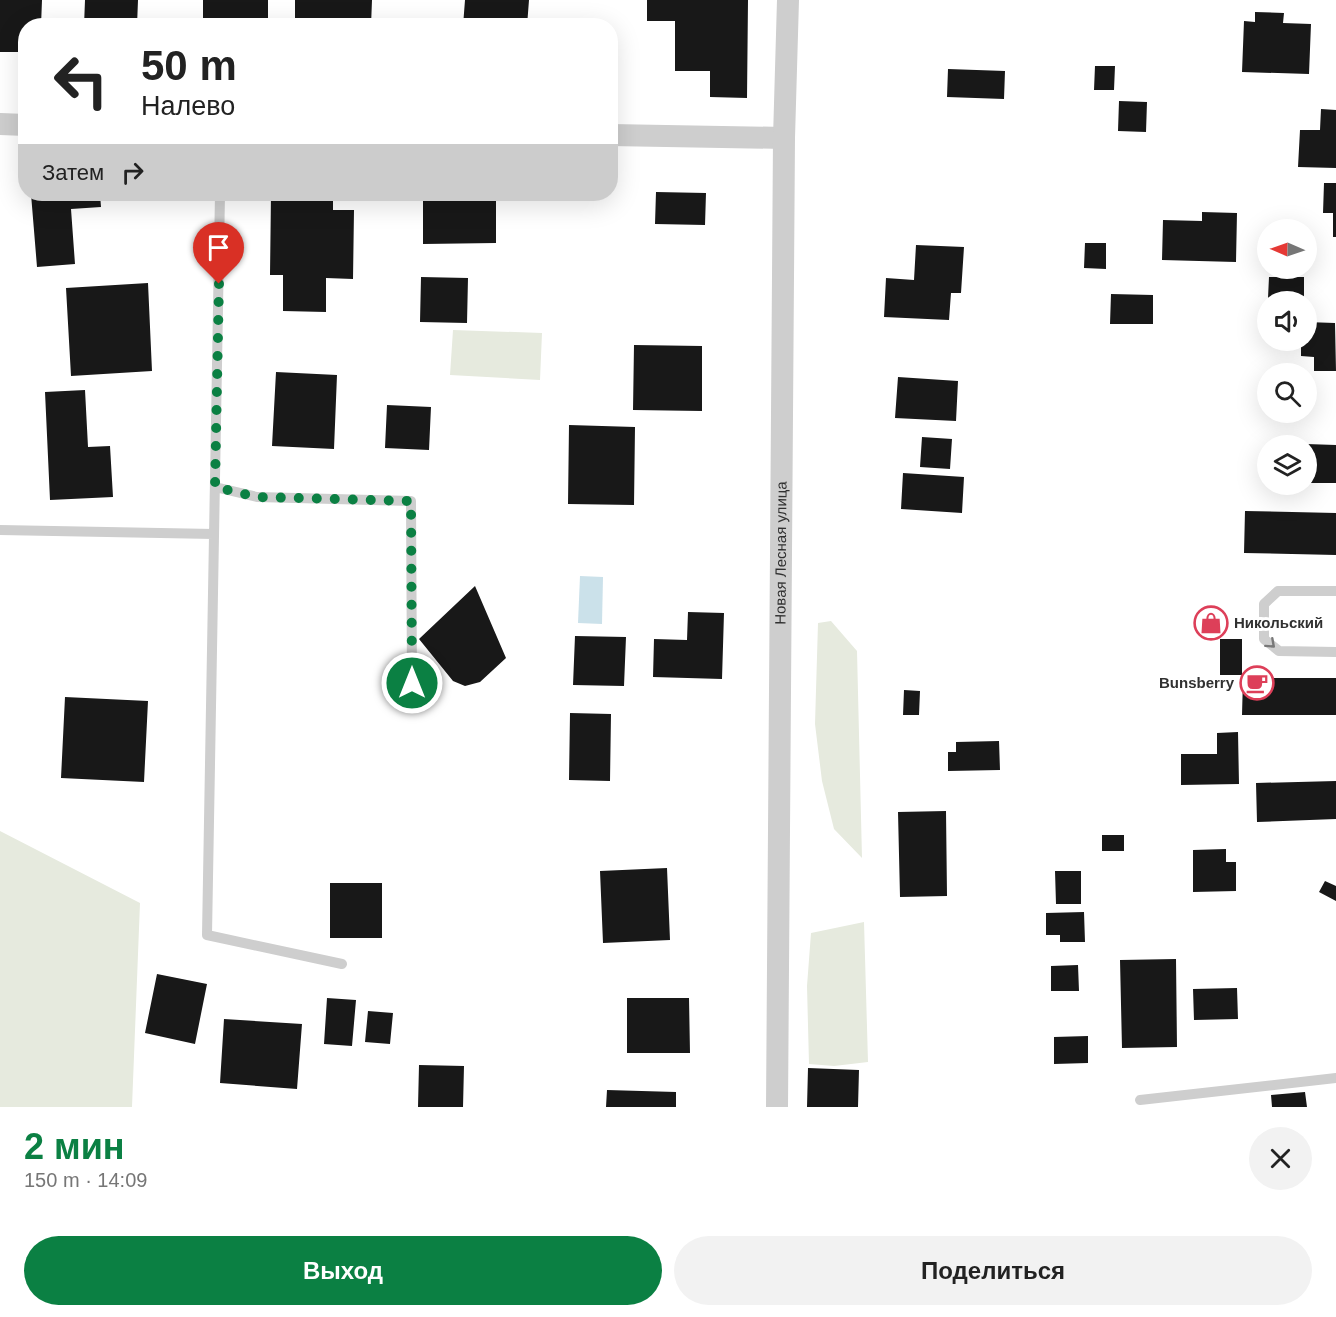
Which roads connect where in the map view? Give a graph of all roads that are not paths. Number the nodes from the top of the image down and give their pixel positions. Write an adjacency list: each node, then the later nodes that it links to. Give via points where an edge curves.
1 (788, 0): 5 (street, Новая Лесная улица)
2 (0, 124): 3 (street)
3 (18, 125)
4 (618, 135): 5 (street)
5 (784, 138): 16 (street, Новая Лесная улица)
6 (220, 201): 7 (lane)
7 (215, 487): 9 (lane); 12 (lane, via 257,497 411,501)
8 (0, 530): 9 (lane)
9 (214, 534): 13 (lane, via 207,935)
10 (1336, 591): 11 (lane, one-way to 11, via 1278,591 1264,604 1264,639 1279,651)
11 (1336, 652)
12 (412, 683)
13 (342, 964)
14 (1336, 1078): 15 (lane)
15 (1140, 1100)
16 (777, 1107)

